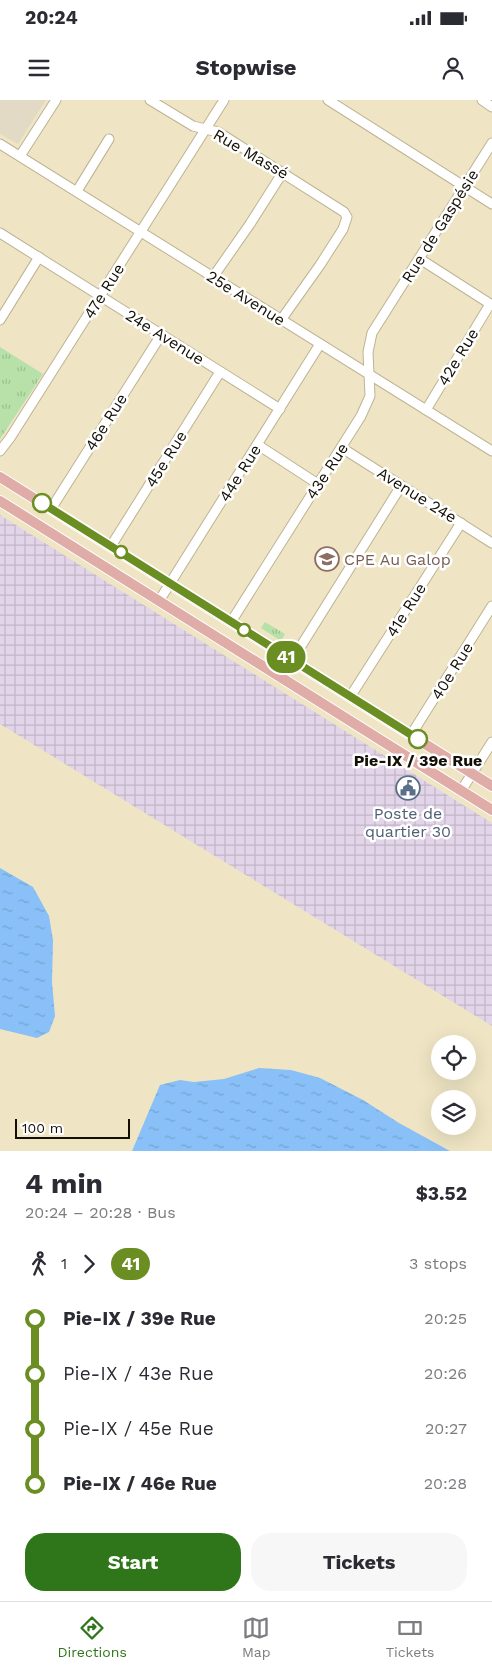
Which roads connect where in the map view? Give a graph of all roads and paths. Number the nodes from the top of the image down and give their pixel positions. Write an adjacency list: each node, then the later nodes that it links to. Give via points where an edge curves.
1 (56, 100): 11 (street)
2 (150, 100): 7 (street, Rue Massé, via 193,126)
3 (224, 100): 7 (street, 47e Rue)
4 (328, 100): 13 (street)
5 (482, 100): 6 (street)
6 (492, 106)
7 (205, 129): 12 (street, Rue Massé, via 218,132); 17 (street, 47e Rue)
8 (110, 139): 14 (street)
9 (492, 143): 13 (street, Rue de Gaspésie)
10 (0, 144): 11 (street, 25e Avenue)
11 (20, 156): 14 (street, 25e Avenue)
12 (283, 172): 20 (street); 25 (street, Rue Massé, via 338,207 347,217 343,229)
13 (465, 186): 15 (street); 19 (street, Rue de Gaspésie)
14 (77, 191): 17 (street, 25e Avenue)
15 (492, 204)
16 (0, 232): 18 (street, 24e Avenue)
17 (141, 232): 20 (street, 25e Avenue); 21 (street, 47e Rue)
18 (40, 257): 21 (street, 24e Avenue); 24 (street)
19 (420, 259): 22 (street); 23 (street, Rue de Gaspésie)
20 (213, 277): 25 (street, 25e Avenue)
21 (100, 296): 26 (street, 24e Avenue); 34 (street, 47e Rue)
22 (491, 304): 31 (street, 42e Rue)
23 (389, 308): 29 (street, 43e Rue, via 372,333 368,352)
24 (0, 320)
25 (281, 320): 27 (street, 25e Avenue)
26 (160, 335): 28 (street, 24e Avenue); 40 (street, 46e Rue)
27 (320, 344): 29 (street, 25e Avenue); 30 (street, 44e Rue)
28 (220, 372): 30 (street, 24e Avenue); 43 (street, 45e Rue)
29 (369, 374): 31 (street, 25e Avenue); 33 (street, 43e Rue, via 368,403)
30 (280, 410): 32 (street, 44e Rue)
31 (426, 410): 35 (street, 25e Avenue)
32 (258, 445): 37 (street); 44 (street, 44e Rue)
33 (342, 448): 37 (street, 43e Rue); 38 (street, Avenue 24e)
34 (0, 451)
35 (492, 451)
36 (0, 476): 40 (main road)
37 (318, 484): 47 (street, 43e Rue)
38 (401, 486): 41 (street, Avenue 24e); 48 (street)
39 (0, 501): 45 (main road)
40 (51, 508): 43 (main road)
41 (461, 523): 42 (street, Avenue 24e); 50 (street, 41e Rue)
42 (492, 543)
43 (111, 546): 44 (main road)
44 (170, 583): 45 (street, 44e Rue); 47 (main road)
45 (159, 601): 49 (main road)
46 (492, 606): 51 (street, 40e Rue)
47 (231, 622): 48 (main road)
48 (292, 660): 49 (street); 50 (main road)
49 (281, 678): 55 (main road)
50 (350, 697): 51 (main road)
51 (411, 735): 53 (main road)
52 (492, 742): 53 (street)
53 (472, 773): 54 (main road); 55 (street)
54 (492, 786)
55 (461, 791): 56 (main road)
56 (492, 810)

